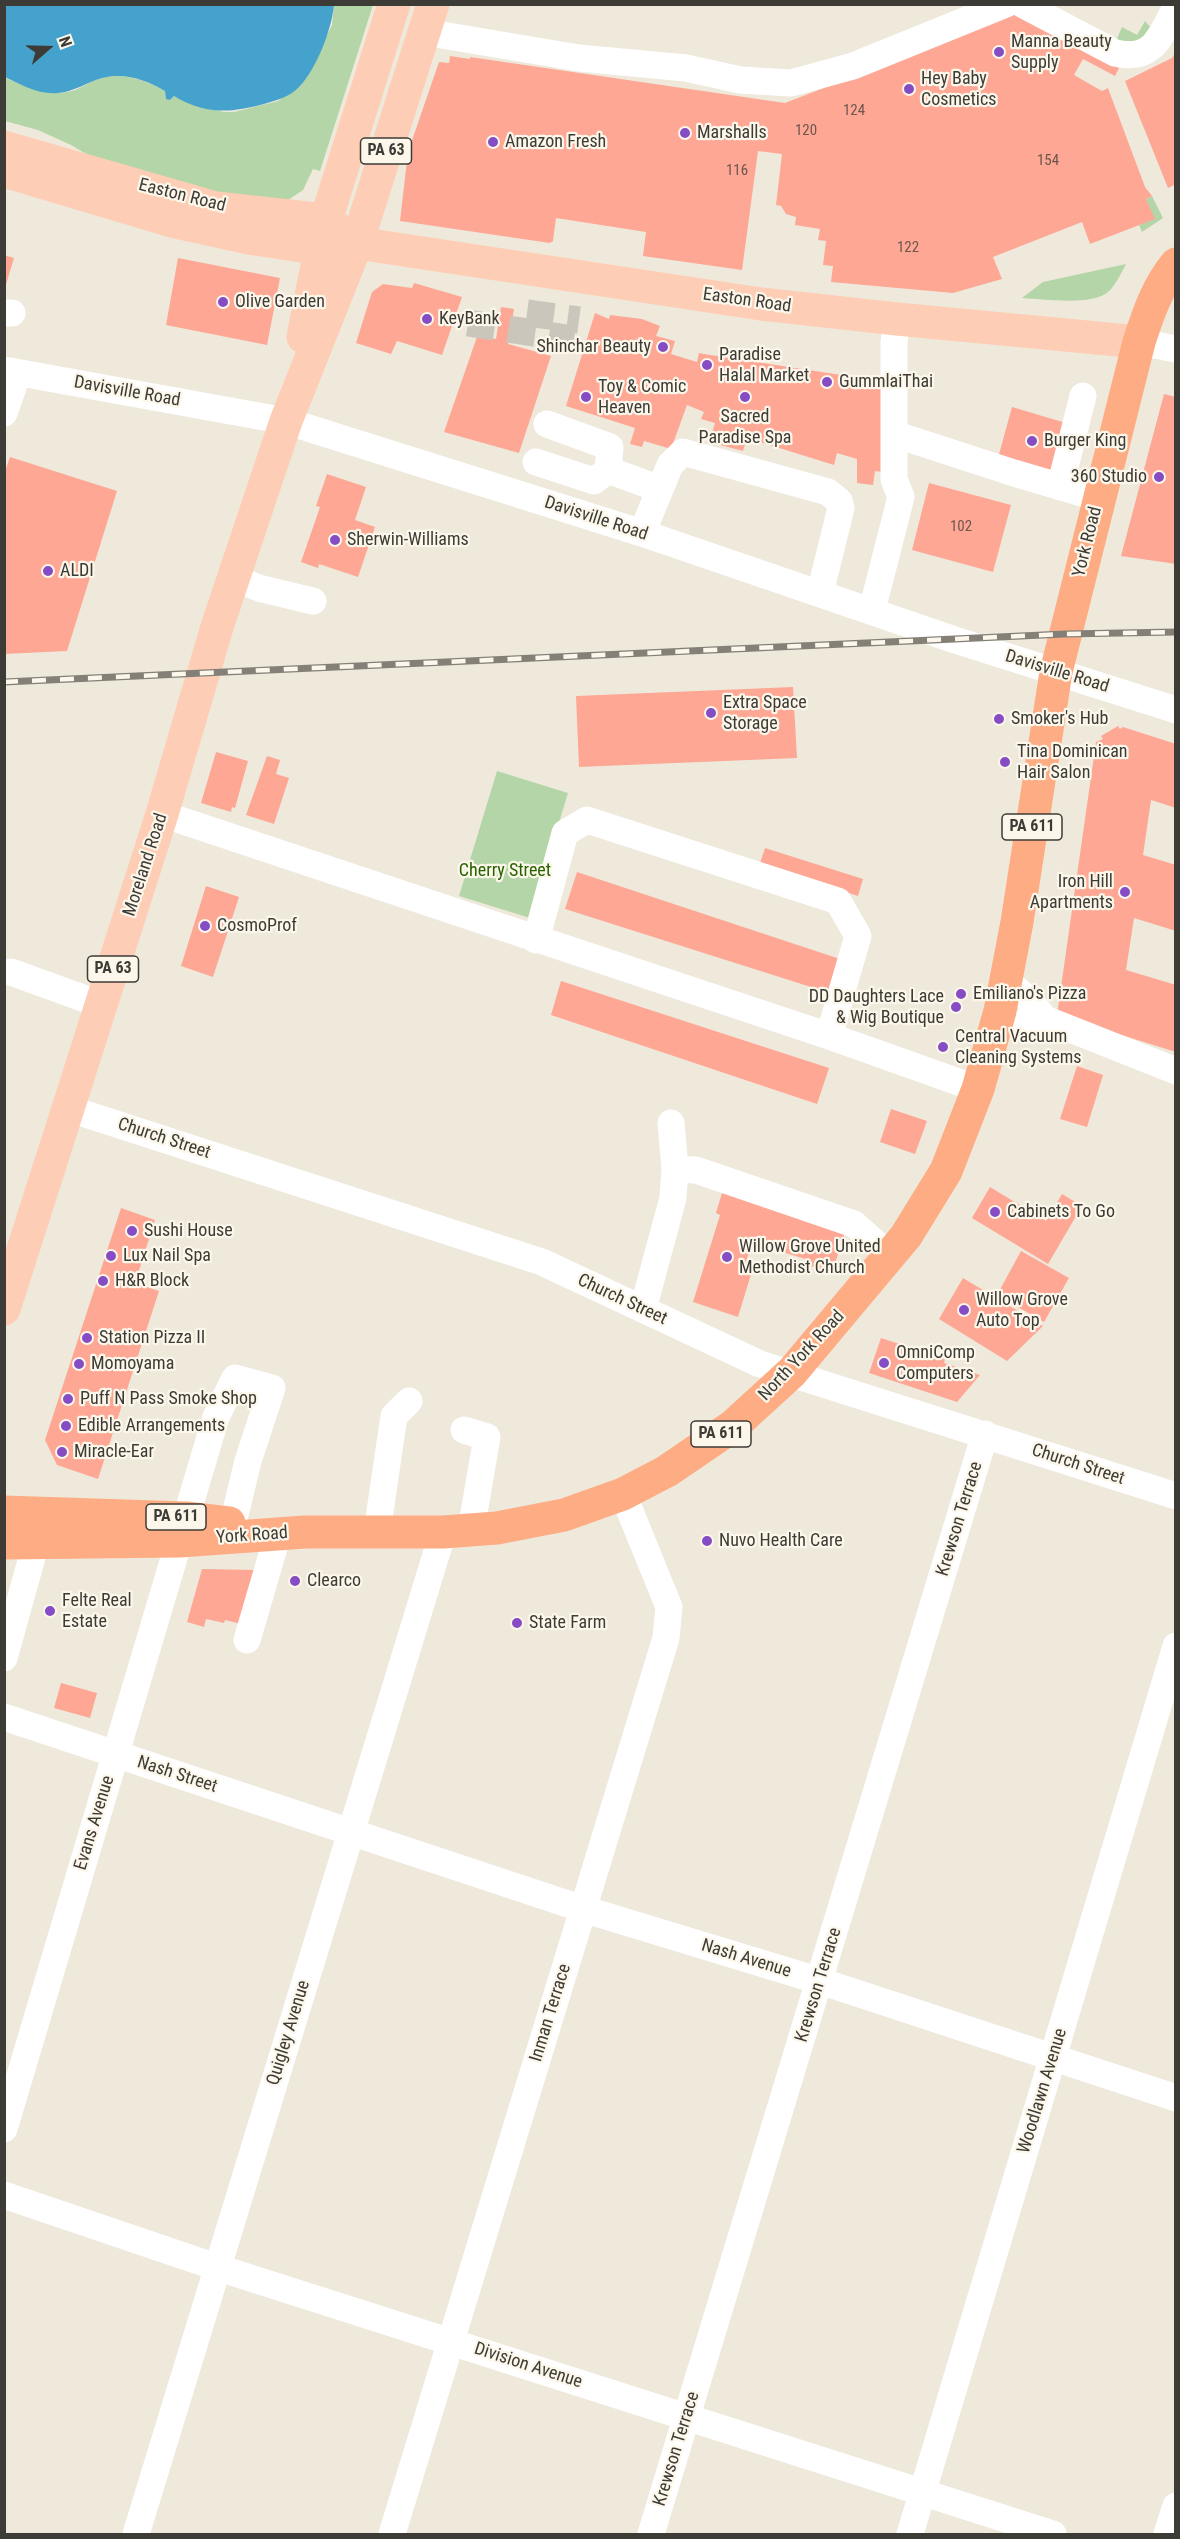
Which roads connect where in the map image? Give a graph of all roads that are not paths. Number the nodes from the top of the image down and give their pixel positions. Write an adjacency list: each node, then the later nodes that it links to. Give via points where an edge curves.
1 (394, 4): 8 (main road, PA 63)
2 (1006, 4): 5 (street, via 853,66 791,83 579,58)
3 (1022, 4): 4 (street, via 1131,57 1142,55 1155,45)
4 (1176, 7)
5 (428, 18): 9 (main road, PA 63)
6 (4, 147): 8 (main road, Easton Road)
7 (4, 171): 8 (main road, Easton Road, via 174,222 248,238)
8 (324, 235): 9 (main road, Easton Road); 18 (main road, PA 63)
9 (357, 243): 12 (main road, Easton Road, via 761,303); 18 (main road, PA 63)
10 (1176, 264): 13 (highway, PA 611, via 1151,305)
11 (1176, 295): 13 (highway, PA 611)
12 (897, 319): 13 (main road, Easton Road); 20 (street)
13 (1139, 342): 14 (street); 25 (highway, York Road / PA 611)
14 (1176, 349)
15 (11, 372): 17 (street); 18 (street, Davisville Road)
16 (1083, 396): 23 (street)
17 (5, 412)
18 (286, 421): 26 (street, Davisville Road); 27 (main road, Moreland Road / PA 63)
19 (547, 424): 22 (street, via 610,447)
20 (894, 434): 23 (street); 30 (street, via 894,478 901,497)
21 (536, 462): 22 (street, via 594,481)
22 (608, 471): 24 (street)
23 (1060, 487): 25 (street)
24 (660, 489): 26 (street); 28 (street, via 670,465 683,452 828,492 841,508)
25 (1100, 498): 31 (highway, York Road / PA 611)
26 (642, 533): 28 (street, Davisville Road)
27 (233, 578): 29 (street); 33 (main road, Moreland Road / PA 63)
28 (820, 592): 30 (street, Davisville Road)
29 (313, 601)
30 (872, 610): 31 (street, Davisville Road)
31 (1056, 672): 32 (street, Davisville Road); 36 (highway, North York Road / PA 611)
32 (1176, 710)
33 (162, 814): 34 (street); 37 (main road, Moreland Road / PA 63)
34 (536, 940): 40 (street); 40 (street, via 565,833 587,820 838,901 858,936)
35 (11, 972): 37 (street)
36 (1006, 981): 38 (street); 39 (highway, North York Road / PA 611)
37 (102, 1005): 43 (main road, Moreland Road / PA 63)
38 (1045, 1019): 39 (street); 41 (street)
39 (993, 1035): 42 (highway, North York Road / PA 611)
40 (830, 1036): 42 (street)
41 (1176, 1071)
42 (978, 1089): 46 (highway, North York Road / PA 611, via 946,1171)
43 (67, 1108): 47 (main road, Moreland Road / PA 63); 48 (street, Church Street, via 542,1262)
44 (671, 1123): 45 (street)
45 (675, 1169): 46 (street, via 696,1170 854,1224); 48 (street, via 673,1198)
46 (890, 1256): 49 (highway, North York Road / PA 611)
47 (4, 1309)
48 (643, 1309): 49 (street, Church Street, via 760,1364)
49 (792, 1372): 52 (street, Church Street); 53 (highway, North York Road / PA 611, via 733,1426 667,1471)
50 (409, 1401): 59 (street, via 393,1416)
51 (464, 1430): 58 (street, Quigley Avenue, via 487,1437)
52 (985, 1434): 54 (street, Church Street); 69 (street, Krewson Terrace)
53 (623, 1494): 58 (highway, North York Road / PA 611, via 564,1515); 68 (street, Inman Terrace, via 669,1607 667,1628)
54 (1176, 1496)
55 (4, 1512): 57 (highway, York Road / PA 611)
56 (234, 1523): 57 (highway, York Road / PA 611); 57 (street, Evans Avenue, via 248,1461 272,1388 235,1378 216,1417); 60 (highway, York Road / PA 611)
57 (183, 1529): 60 (highway, York Road / PA 611); 61 (highway, York Road / PA 611); 66 (street, Evans Avenue)
58 (457, 1531): 59 (highway, North York Road / PA 611); 67 (street, Quigley Avenue)
59 (377, 1532): 60 (highway, North York Road / PA 611)
60 (292, 1533): 62 (street)
61 (20, 1543): 64 (street)
62 (247, 1640)
63 (1176, 1646): 70 (street, Woodlawn Avenue)
64 (4, 1658)
65 (4, 1717): 66 (street, Nash Street)
66 (116, 1755): 67 (street, Nash Street); 72 (street, Evans Avenue)
67 (351, 1831): 68 (street, Nash Avenue); 74 (street, Quigley Avenue)
68 (583, 1909): 69 (street, Nash Avenue); 75 (street, Inman Terrace)
69 (820, 1981): 70 (street, Nash Avenue); 76 (street, Krewson Terrace)
70 (1053, 2059): 71 (street, Nash Avenue); 77 (street, Woodlawn Avenue)
71 (1176, 2098)
72 (4, 2129)
73 (4, 2195): 74 (street, Division Avenue)
74 (219, 2268): 75 (street, Division Avenue); 79 (street, Quigley Avenue)
75 (451, 2341): 76 (street, Division Avenue); 80 (street, Inman Terrace)
76 (686, 2418): 77 (street, Division Avenue); 81 (street, Krewson Terrace)
77 (923, 2492): 82 (street, Woodlawn Avenue); 83 (street, Division Avenue)
78 (1176, 2506): 84 (street)
79 (136, 2535)
80 (392, 2535)
81 (651, 2535)
82 (910, 2535)
83 (1053, 2535)
84 (1167, 2535)

